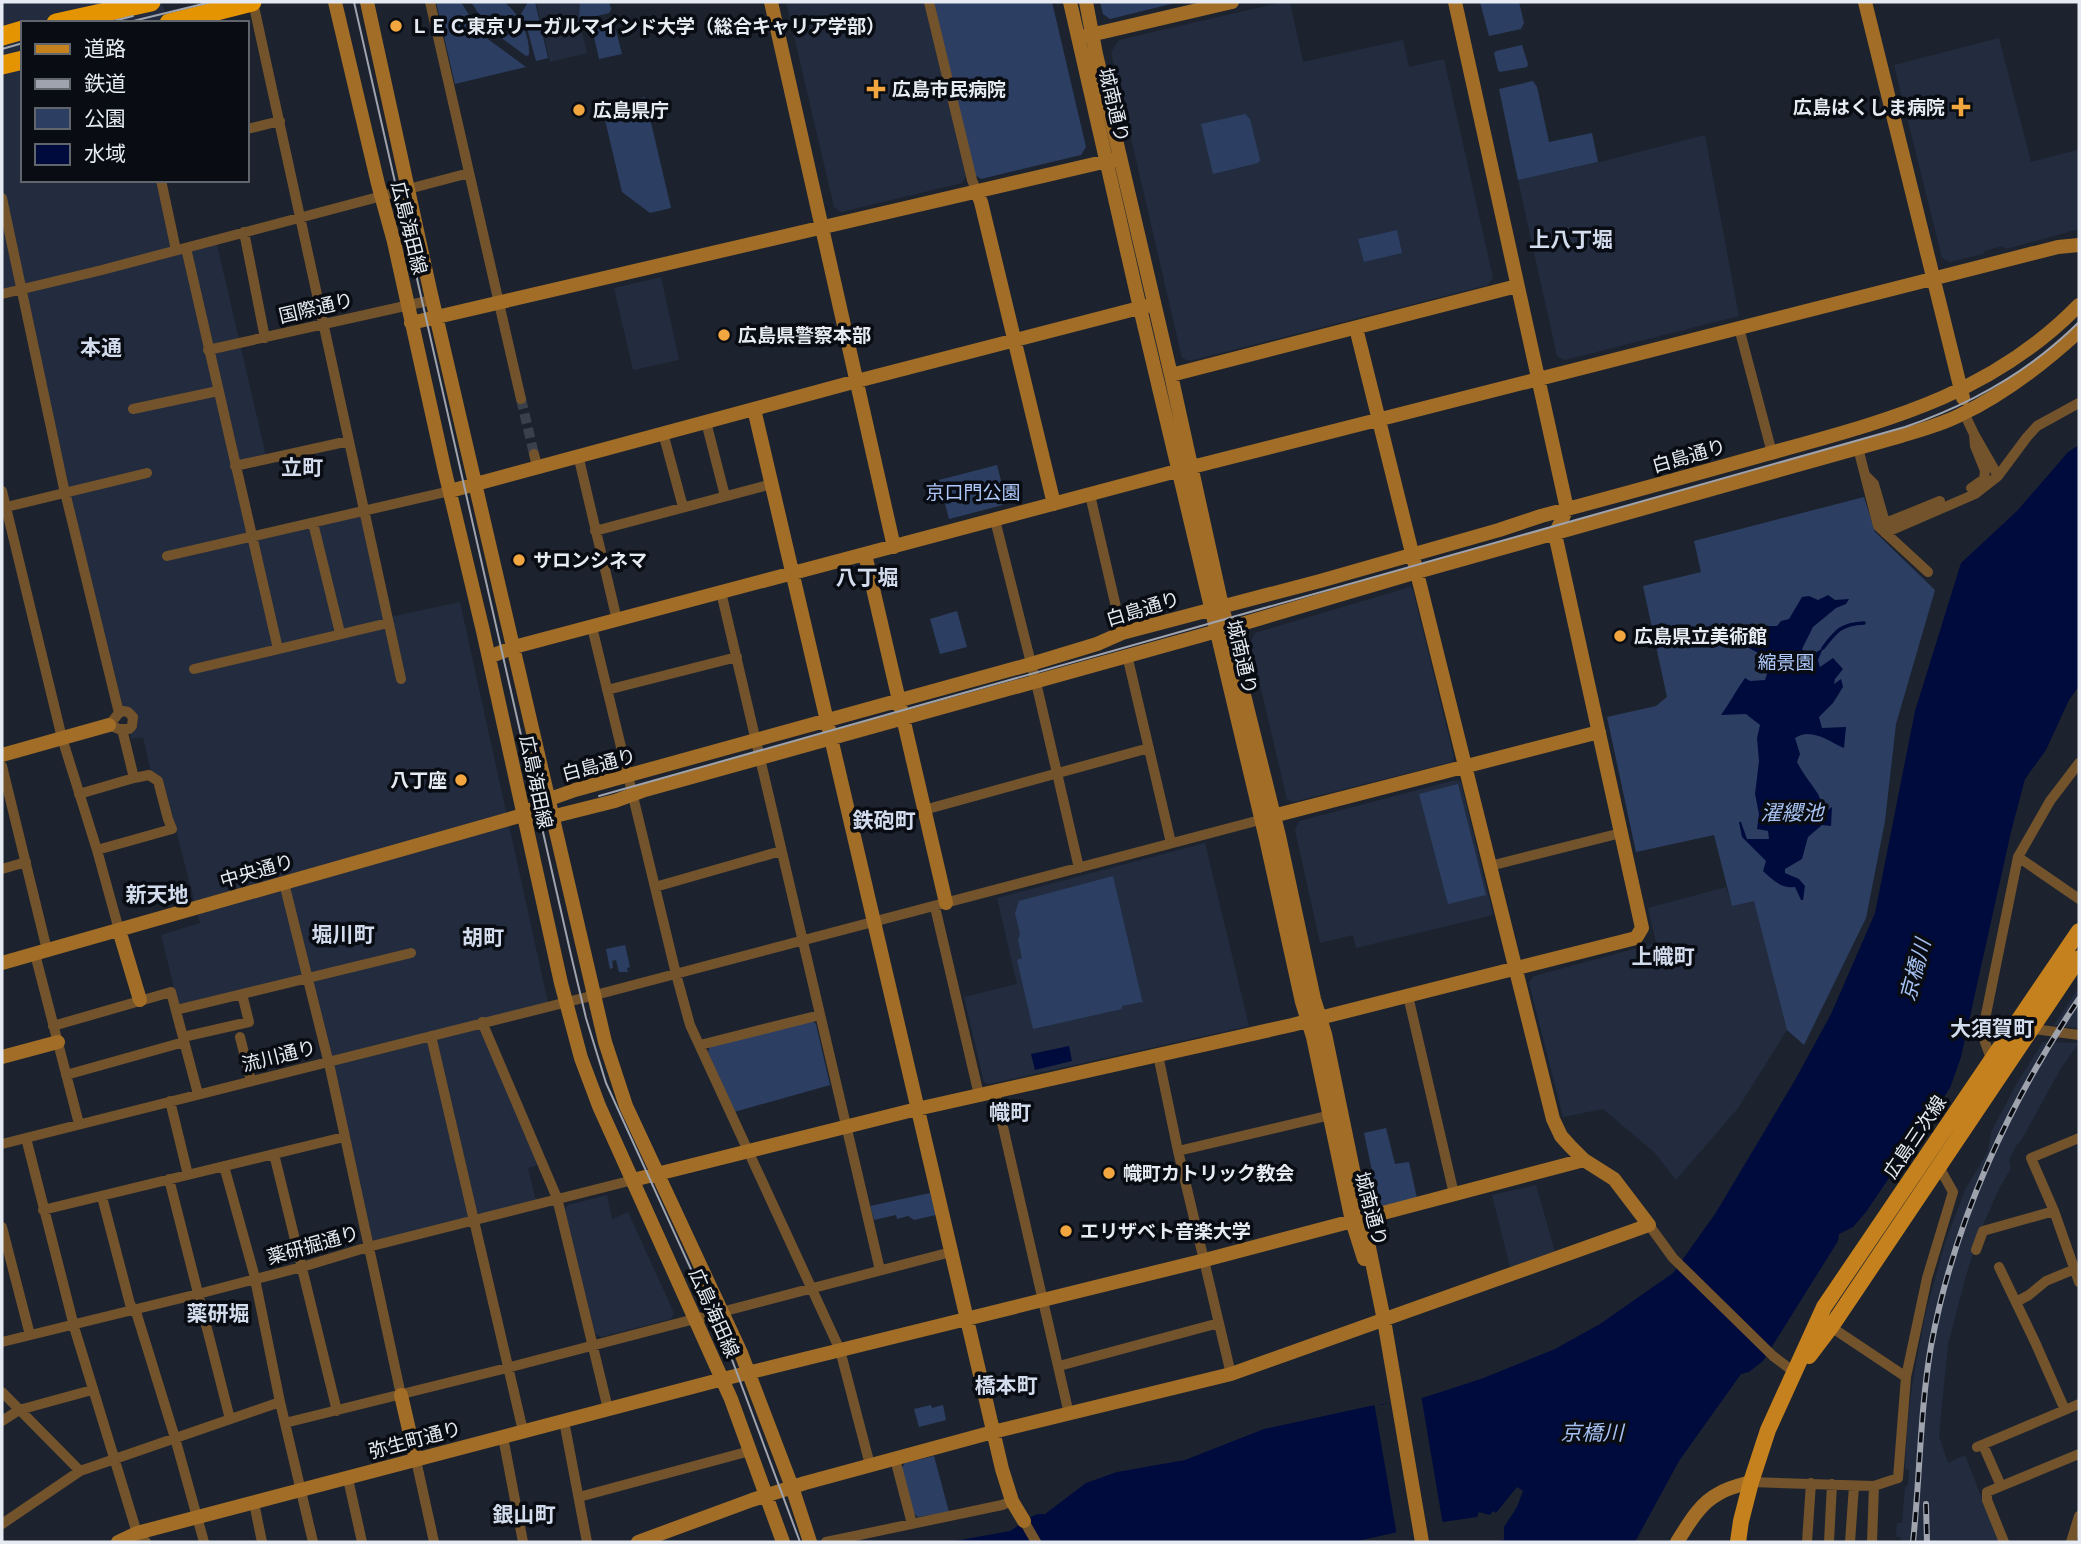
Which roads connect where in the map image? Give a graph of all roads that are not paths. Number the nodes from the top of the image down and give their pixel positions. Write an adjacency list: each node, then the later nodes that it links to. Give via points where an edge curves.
1 (151, 2): 13 (highway)
2 (253, 2): 14 (highway); 20 (street)
3 (335, 2): 27 (street, 広島海田線)
4 (367, 2): 25 (street, 広島海田線)
5 (430, 2): 23 (street)
6 (771, 2): 30 (street)
7 (929, 2): 26 (street)
8 (1069, 2): 17 (street, 城南通り)
9 (1086, 2): 17 (street, 城南通り)
10 (1232, 2): 17 (street)
11 (1455, 2): 35 (street)
12 (1865, 2): 34 (street)
13 (65, 21)
14 (177, 21)
15 (21, 31): 16 (highway)
16 (2, 36)
17 (1086, 37): 22 (street, 城南通り, via 1096,54)
18 (21, 60): 19 (highway)
19 (2, 65)
20 (280, 121): 21 (street); 29 (street)
21 (248, 129)
22 (1114, 159): 26 (street); 40 (street, 城南通り); 43 (street, 城南通り)
23 (469, 173): 25 (street); 39 (street)
24 (162, 182): 33 (street)
25 (408, 188): 27 (street); 38 (street, 広島海田線)
26 (977, 192): 30 (street); 51 (street)
27 (381, 195): 29 (street); 42 (street, 広島海田線)
28 (2, 198): 36 (street)
29 (300, 217): 31 (street); 46 (street)
30 (822, 228): 39 (street); 55 (street)
31 (244, 232): 33 (street); 50 (street)
32 (2079, 245): 34 (street)
33 (181, 249): 36 (street); 52 (street)
34 (1934, 278): 48 (street); 56 (street)
35 (1517, 286): 47 (street); 54 (street)
36 (21, 289): 37 (street); 80 (street)
37 (2, 294)
38 (432, 300): 42 (street, 国際通り); 44 (street, 広島海田線)
39 (499, 303): 44 (street); 58 (street)
40 (1155, 304): 43 (street); 53 (street, 城南通り)
41 (2079, 305): 56 (street, 白島通り, via 2014,359)
42 (408, 306): 45 (street, 広島海田線); 46 (street, 国際通り)
43 (1140, 308): 51 (street); 72 (street, 城南通り)
44 (436, 317): 45 (street); 76 (street, 広島海田線)
45 (411, 323): 79 (street, 広島海田線)
46 (324, 324): 50 (street, 国際通り); 67 (street)
47 (1356, 328): 53 (street); 63 (street)
48 (1739, 328): 54 (street); 69 (street)
49 (2079, 331): 62 (street, 白島通り, via 2026,375)
50 (265, 338): 52 (street, 国際通り)
51 (1014, 341): 55 (street); 83 (street)
52 (208, 350): 57 (street)
53 (1171, 375): 72 (street, 城南通り)
54 (1538, 379): 63 (street); 86 (street)
55 (857, 381): 61 (street); 94 (street)
56 (1962, 389): 62 (street); 69 (street, 白島通り, via 1889,419)
57 (218, 391): 60 (street); 71 (street)
58 (521, 399)
59 (2079, 403): 75 (street, via 2037,426)
60 (133, 409)
61 (754, 409): 64 (street); 77 (street)
62 (1964, 413): 66 (street); 68 (street, 白島通り)
63 (1378, 421): 72 (street); 96 (street)
64 (706, 422): 65 (street); 82 (street)
65 (663, 433): 70 (street); 84 (street)
66 (1974, 434): 74 (street, via 1984,478 1966,491 1888,522 1874,484); 75 (street)
67 (349, 441): 71 (street); 87 (street)
68 (1858, 448): 74 (street); 92 (street, 白島通り)
69 (1772, 453): 86 (street, 白島通り)
70 (578, 455): 76 (street, via 536,460); 90 (street)
71 (234, 466): 93 (street)
72 (1185, 469): 81 (street); 102 (street, 城南通り)
73 (147, 473): 80 (street)
74 (1865, 475): 91 (street, via 1878,526)
75 (1998, 476): 91 (street, via 1975,494)
76 (475, 483): 79 (street); 109 (street, 広島海田線)
77 (772, 484): 82 (street); 100 (street)
78 (2, 491): 85 (street)
79 (450, 491): 87 (street); 112 (street, 広島海田線)
80 (65, 493): 85 (street); 120 (street)
81 (1090, 495): 83 (street); 108 (street)
82 (725, 496): 84 (street)
83 (1054, 504): 88 (street)
84 (683, 507): 90 (street)
85 (4, 508): 125 (street)
86 (1567, 509): 92 (street); 96 (street, 白島通り)
87 (364, 511): 89 (street); 104 (street)
88 (995, 520): 94 (street); 114 (street)
89 (313, 523): 93 (street); 107 (street)
90 (595, 531): 103 (street)
91 (1885, 533): 99 (street)
92 (1555, 534): 98 (street, 白島通り); 124 (street)
93 (251, 537): 97 (street); 110 (street)
94 (894, 547): 95 (street)
95 (865, 554): 100 (street); 119 (street)
96 (1412, 554): 98 (street); 102 (street, 白島通り)
97 (167, 556)
98 (1417, 572): 106 (street, 白島通り); 133 (street)
99 (1928, 572)
100 (793, 573): 101 (street); 122 (street)
101 (721, 592): 103 (street); 113 (street)
102 (1217, 608): 106 (street, 城南通り); 108 (street, 白島通り)
103 (617, 620): 105 (street)
104 (388, 623): 107 (street); 116 (street)
105 (592, 627): 109 (street); 118 (street)
106 (1222, 629): 111 (street, 白島通り); 143 (street, 城南通り)
107 (340, 633): 110 (street)
108 (1122, 634): 114 (street, 白島通り)
109 (514, 647): 112 (street); 139 (street, 広島海田線)
110 (278, 649): 115 (street)
111 (1127, 655): 117 (street, 白島通り); 128 (street)
112 (489, 657): 141 (street, 広島海田線)
113 (737, 657): 118 (street); 127 (street)
114 (1031, 664): 117 (street); 119 (street, 白島通り)
115 (194, 669)
116 (401, 679)
117 (1035, 681): 121 (street, 白島通り); 134 (street)
118 (607, 690): 135 (street)
119 (899, 700): 121 (street); 122 (street, 白島通り)
120 (119, 713): 123 (street); 123 (street, via 128,712 134,722 129,729)
121 (903, 718): 126 (street, 白島通り); 140 (street)
122 (827, 720): 126 (street); 127 (street, 白島通り)
123 (116, 727): 125 (street); 136 (street)
124 (1599, 732): 133 (street); 144 (street)
125 (62, 738): 129 (street); 137 (street)
126 (832, 738): 130 (street, 白島通り); 157 (street)
127 (755, 741): 130 (street); 135 (street, 白島通り)
128 (1149, 748): 134 (street); 145 (street)
129 (2, 755)
130 (759, 758): 138 (street, 白島通り); 147 (street)
131 (2079, 763): 148 (street, via 2050,801)
132 (2, 766): 149 (street)
133 (1464, 767): 143 (street); 150 (street)
134 (1056, 773): 140 (street); 151 (street)
135 (629, 777): 138 (street); 139 (street, 白島通り)
136 (134, 778): 137 (street); 146 (street, via 149,775 158,781 172,828)
137 (79, 794): 146 (street)
138 (633, 795): 142 (street, 白島通り); 154 (street)
139 (547, 800): 141 (street, 白島通り); 142 (street, 広島海田線)
140 (925, 810): 156 (street)
141 (523, 815): 142 (street, 白島通り); 153 (street, 中央通り); 172 (street, 広島海田線)
142 (551, 817): 169 (street, 広島海田線)
143 (1267, 818): 145 (street, 流川通り); 175 (street, 城南通り, via 1266,839 1302,1002)
144 (1621, 833): 150 (street); 165 (street, via 1642,929 1636,938)
145 (1171, 843): 151 (street, 流川通り)
146 (97, 850): 158 (street)
147 (781, 851): 154 (street); 160 (street)
148 (2018, 857): 155 (street); 187 (street, via 1982,1034)
149 (26, 862): 152 (street); 161 (street)
150 (1490, 866): 165 (street)
151 (1079, 868): 156 (street, 流川通り)
152 (2, 869)
153 (284, 883): 158 (street, 中央通り); 167 (street)
154 (655, 887): 166 (street)
155 (2079, 899)
156 (940, 905): 157 (street, 流川通り); 193 (street)
157 (875, 922): 160 (street, 流川通り); 195 (street)
158 (119, 930): 161 (street, 中央通り); 171 (street)
159 (2079, 931): 178 (main road, 広島三次線)
160 (802, 941): 166 (street, 流川通り); 174 (street)
161 (41, 952): 164 (street, 中央通り); 177 (street)
162 (411, 953): 167 (street)
163 (2079, 958): 178 (main road, 広島三次線)
164 (2, 963)
165 (1516, 969): 170 (street); 206 (street, via 1553,1119 1561,1136)
166 (676, 974): 169 (street, 流川通り); 184 (street)
167 (307, 979): 168 (street); 188 (street)
168 (242, 994): 173 (street); 182 (street, via 249,1022)
169 (592, 995): 172 (street, 流川通り); 209 (street, 広島海田線, via 626,1106)
170 (1408, 996): 175 (street); 213 (street)
171 (140, 1000): 173 (street, via 171,992); 177 (street)
172 (565, 1002): 176 (street, 流川通り); 212 (street, 広島海田線, via 589,1082)
173 (176, 1010): 182 (street)
174 (820, 1015): 184 (street); 198 (street)
175 (1314, 1019): 185 (street); 196 (street, 城南通り, via 1313,1037)
176 (482, 1022): 179 (street, 流川通り); 215 (street)
177 (53, 1026): 183 (street)
178 (2022, 1028): 180 (street); 187 (main road, 広島三次線); 208 (main road, 広島三次線)
179 (431, 1035): 188 (street, 流川通り); 218 (street)
180 (2079, 1035)
181 (240, 1037): 190 (street)
182 (184, 1040): 189 (street); 192 (street)
183 (58, 1042): 186 (street); 189 (street)
184 (700, 1045): 204 (street)
185 (1158, 1055): 191 (street); 203 (street)
186 (2, 1057)
187 (1992, 1061): 249 (main road, 広島三次線, via 1824,1307)
188 (328, 1062): 190 (street, 流川通り); 200 (street)
189 (66, 1075): 197 (street)
190 (251, 1081): 192 (street, 流川通り)
191 (995, 1092): 193 (street); 233 (street)
192 (198, 1094): 194 (street, 流川通り)
193 (979, 1095): 195 (street)
194 (170, 1101): 197 (street, 流川通り); 210 (street)
195 (917, 1110): 198 (street); 224 (street)
196 (1335, 1114): 203 (street); 219 (street, 城南通り)
197 (79, 1124): 199 (street, 流川通り)
198 (846, 1127): 204 (street); 228 (street)
199 (26, 1138): 202 (street, 流川通り); 216 (street)
200 (344, 1138): 205 (street); 222 (street)
201 (2079, 1138): 217 (street, via 2031,1158)
202 (2, 1144)
203 (1178, 1151): 225 (street)
204 (749, 1152): 209 (street); 231 (street)
205 (274, 1154): 207 (street); 226 (street)
206 (1584, 1160): 213 (street, 弥生町通り); 220 (street, via 1614,1179)
207 (223, 1166): 210 (street); 230 (street)
208 (1939, 1167): 242 (main road, 広島三次線); 252 (street, via 1953,1192 1927,1278)
209 (659, 1174): 212 (street); 236 (street, 広島海田線)
210 (188, 1175): 211 (street)
211 (169, 1179): 214 (street); 232 (street)
212 (633, 1180): 215 (street, 薬研掘通り); 237 (street, 広島海田線)
213 (1454, 1194): 219 (street, 弥生町通り)
214 (102, 1197): 216 (street); 235 (street)
215 (557, 1198): 218 (street, 薬研掘通り); 245 (street)
216 (43, 1210): 240 (street)
217 (2053, 1211): 223 (street, via 1983,1231); 229 (street)
218 (475, 1219): 222 (street, 薬研掘通り); 248 (street)
219 (1358, 1219): 225 (street, 弥生町通り); 239 (street, 城南通り)
220 (1649, 1225): 239 (street); 249 (street, via 1678,1262)
221 (2, 1227): 243 (street)
222 (368, 1247): 226 (street, 薬研掘通り); 256 (street)
223 (1976, 1250)
224 (951, 1252): 228 (street); 238 (street)
225 (1205, 1260): 233 (street, 弥生町通り); 241 (street)
226 (302, 1267): 230 (street, 薬研掘通り); 261 (street)
227 (1998, 1267): 234 (street)
228 (880, 1270): 231 (street)
229 (2078, 1277): 234 (street, via 2046,1281)
230 (255, 1279): 232 (street, 薬研掘通り); 257 (street)
231 (811, 1288): 236 (street); 246 (street)
232 (198, 1294): 235 (street, 薬研掘通り); 264 (street)
233 (1043, 1300): 238 (street, 弥生町通り); 247 (street)
234 (2016, 1302): 262 (street)
235 (134, 1310): 240 (street, 薬研掘通り); 271 (street)
236 (722, 1311): 237 (street); 250 (street, 広島海田線)
237 (695, 1318): 245 (street); 253 (street, 広島海田線)
238 (966, 1320): 246 (street, 弥生町通り); 269 (street)
239 (1384, 1320): 251 (street); 297 (street, 城南通り)
240 (73, 1324): 243 (street, 薬研掘通り); 254 (street)
241 (1219, 1324): 247 (street); 251 (street)
242 (1831, 1327): 249 (main road, 広島三次線); 252 (street)
243 (30, 1335): 244 (street, 薬研掘通り)
244 (2, 1342)
245 (592, 1345): 248 (street); 260 (street)
246 (840, 1350): 250 (street, 弥生町通り); 277 (street)
247 (1059, 1366): 263 (street)
248 (508, 1368): 256 (street); 268 (street)
249 (1794, 1371): 280 (main road, 広島三次線)
250 (749, 1373): 253 (street, 弥生町通り); 286 (street, 広島海田線)
251 (1231, 1374): 263 (street)
252 (1906, 1377): 284 (street, via 1898,1478)
253 (723, 1379): 260 (street, 弥生町通り); 272 (street, 広島海田線)
254 (92, 1390): 259 (street); 274 (street)
255 (2, 1392): 259 (street)
256 (401, 1395): 261 (street); 276 (street)
257 (280, 1402): 264 (street); 267 (street)
258 (2079, 1404): 262 (street)
259 (19, 1409): 265 (street); 278 (street)
260 (608, 1409): 266 (street, 弥生町通り)
261 (337, 1410): 267 (street)
262 (2065, 1410): 285 (street, via 1980,1446)
263 (1069, 1413): 269 (street)
264 (230, 1419): 271 (street)
265 (2, 1421)
266 (564, 1421): 268 (street, 弥生町通り); 289 (street)
267 (285, 1423): 287 (street)
268 (523, 1432): 270 (street, 弥生町通り)
269 (993, 1432): 275 (street); 290 (street)
270 (503, 1437): 276 (street, 弥生町通り); 305 (street)
271 (175, 1438): 274 (street); 293 (street)
272 (750, 1451): 288 (street, 広島海田線); 289 (street)
273 (2079, 1454): 285 (street)
274 (115, 1459): 278 (street); 298 (street)
275 (895, 1459): 277 (street); 296 (street)
276 (416, 1460): 279 (street, 弥生町通り); 304 (street)
277 (870, 1465): 286 (street)
278 (80, 1471): 295 (street)
279 (348, 1479): 287 (street, 弥生町通り); 303 (street)
280 (1751, 1482): 281 (street); 312 (street, via 1709,1499); 313 (main road, 広島三次線)
281 (1811, 1483): 282 (street); 314 (street)
282 (1832, 1484): 283 (street); 315 (street)
283 (1854, 1486): 284 (street); 316 (street)
284 (1874, 1486): 317 (street)
285 (2001, 1486): 318 (street, via 1987,1492 1987,1500)
286 (792, 1487): 288 (street); 309 (street, 広島海田線)
287 (302, 1490): 291 (street, 弥生町通り); 302 (street)
288 (767, 1495): 307 (street); 308 (street, 広島海田線)
289 (579, 1497): 306 (street)
290 (1012, 1501): 294 (street); 296 (street)
291 (254, 1503): 293 (street, 弥生町通り); 301 (street)
292 (2079, 1516): 319 (street)
293 (198, 1517): 298 (street, 弥生町通り); 300 (street)
294 (1024, 1521): 311 (street)
295 (2, 1524)
296 (912, 1524): 310 (street)
297 (1421, 1535)
298 (141, 1537): 299 (street, 弥生町通り)
299 (118, 1542)
300 (204, 1542)
301 (262, 1542)
302 (313, 1542)
303 (362, 1542)
304 (434, 1542)
305 (523, 1542)
306 (587, 1542)
307 (638, 1542)
308 (783, 1542)
309 (810, 1542)
310 (826, 1542)
311 (1036, 1542)
312 (1677, 1542)
313 (1738, 1542)
314 (1807, 1542)
315 (1829, 1542)
316 (1850, 1542)
317 (1872, 1542)
318 (2004, 1542)
319 (2071, 1542)

